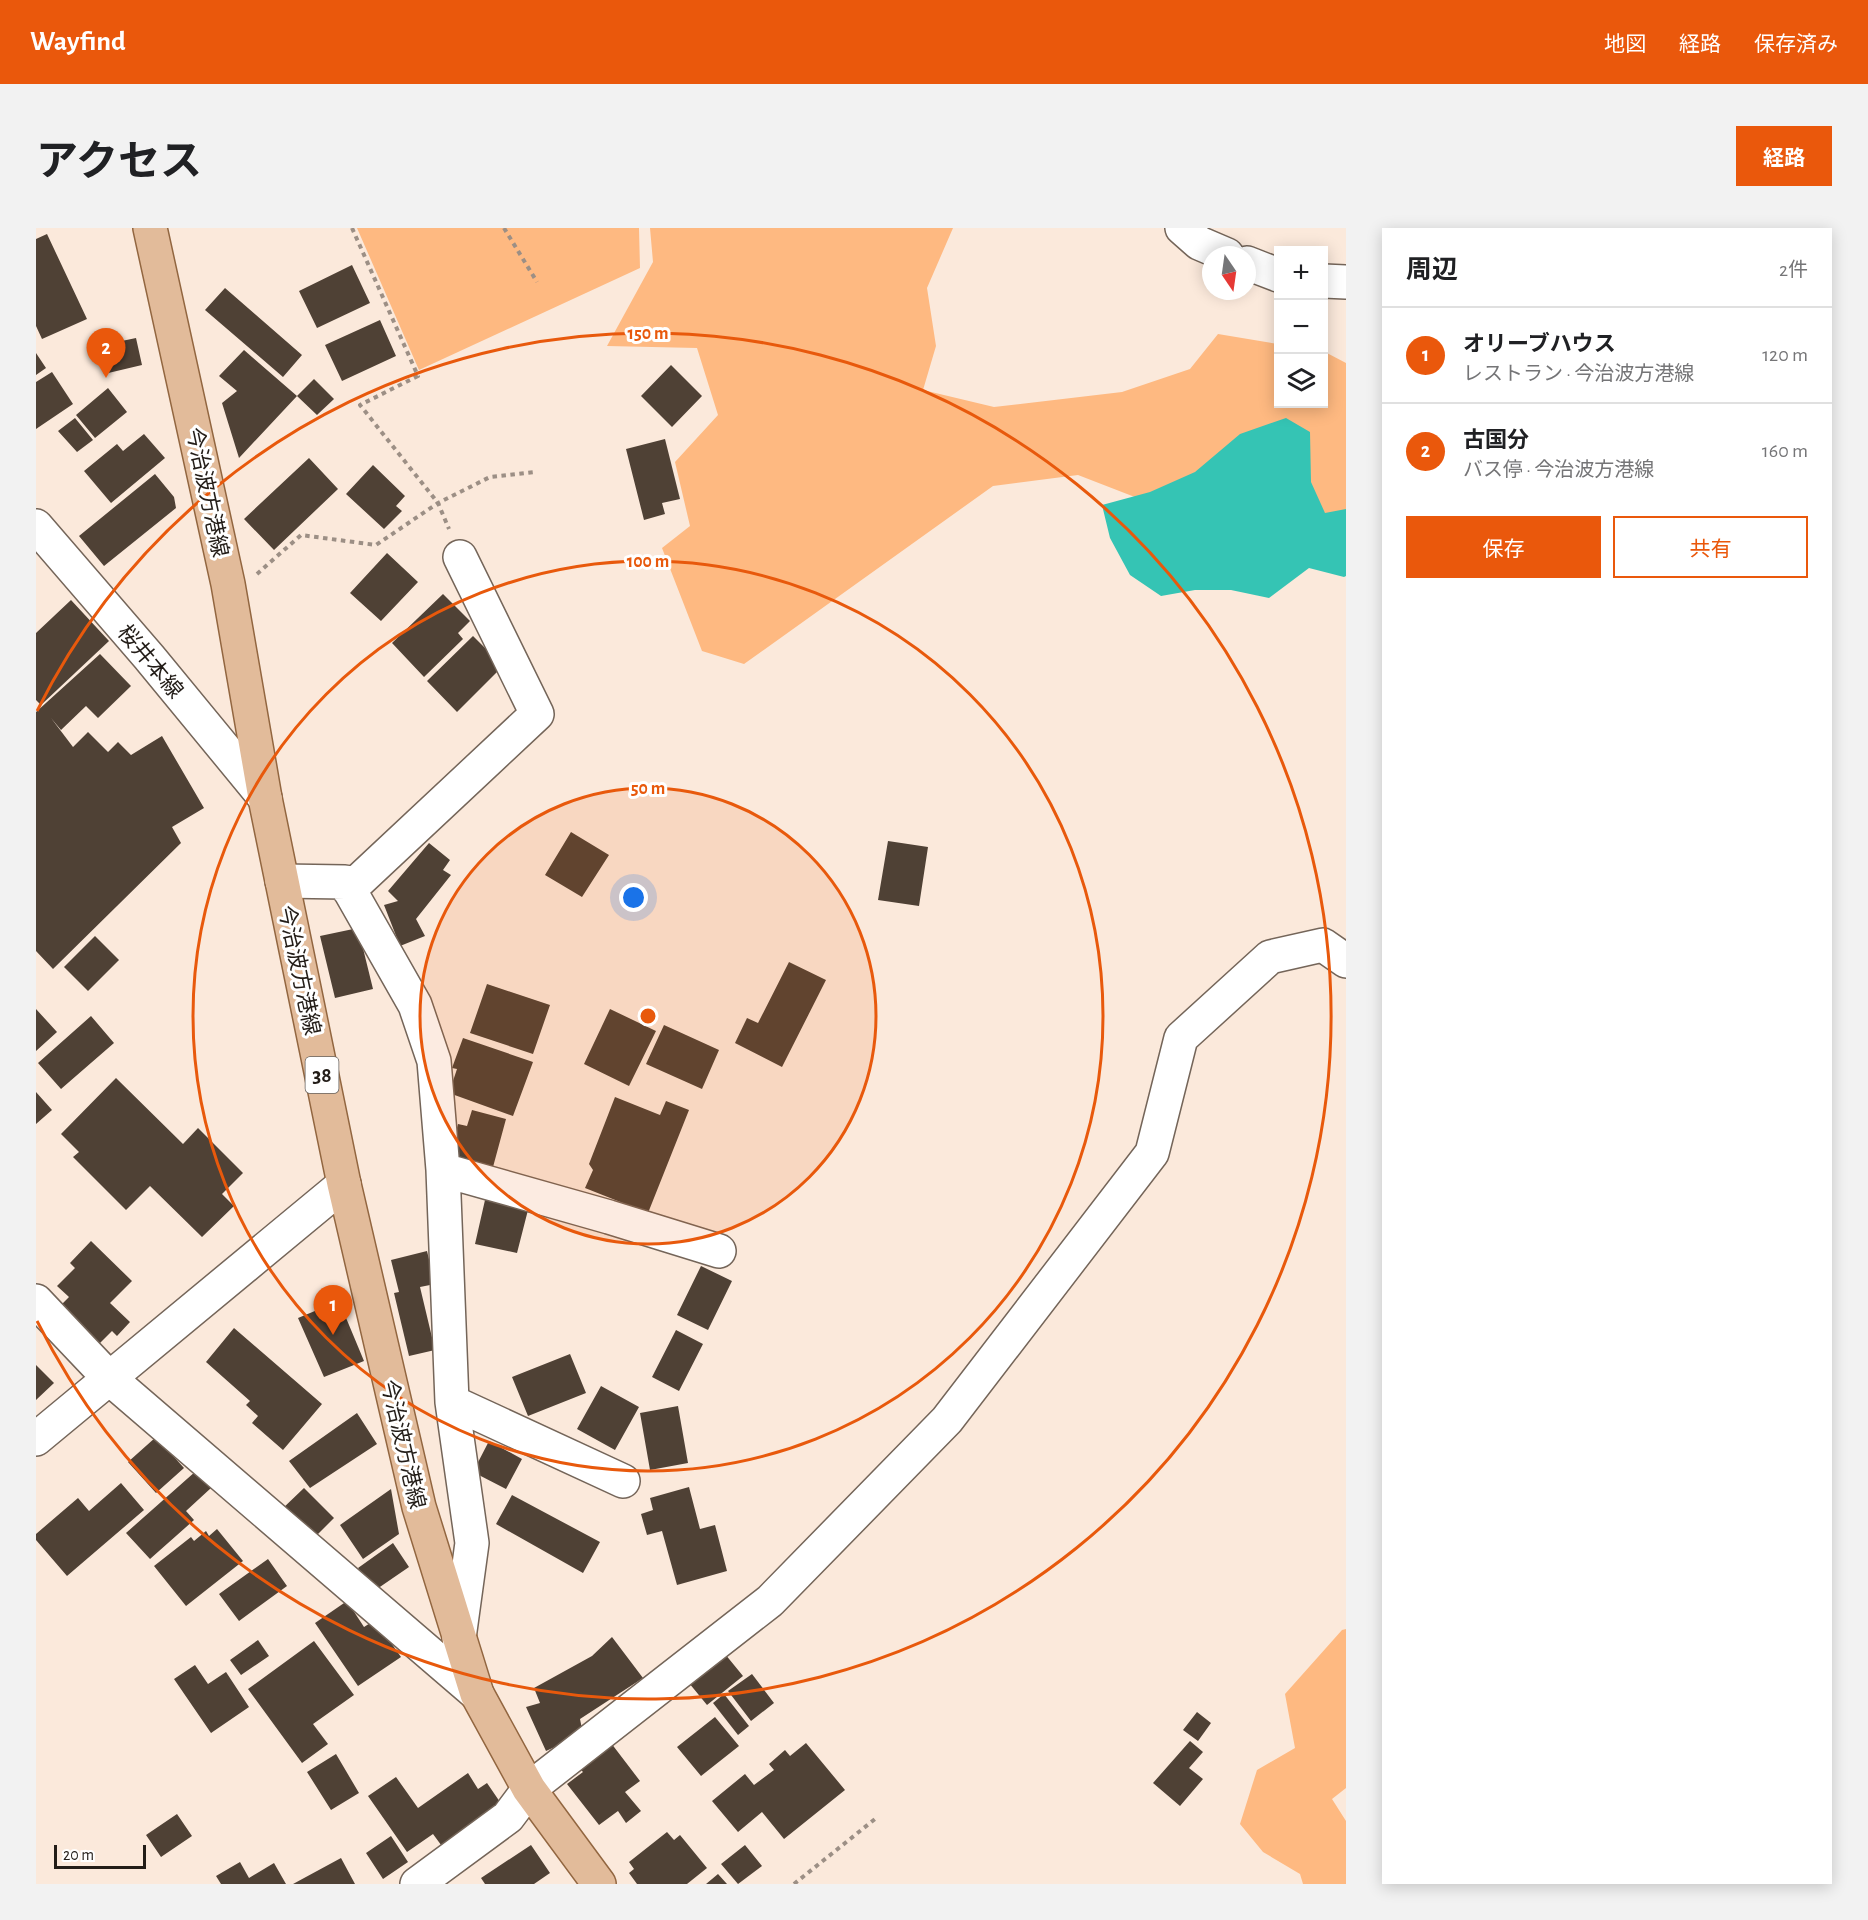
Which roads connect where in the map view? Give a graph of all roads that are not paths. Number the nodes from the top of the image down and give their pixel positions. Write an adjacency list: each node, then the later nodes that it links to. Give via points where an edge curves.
1 (150, 228): 10 (main road, 今治波方港線 / 38, via 230,597)
2 (1182, 228): 3 (street)
3 (1206, 246)
4 (1256, 266): 5 (street)
5 (1274, 273)
6 (1328, 281): 7 (street)
7 (1346, 282)
8 (36, 526): 10 (street, 桜井本線)
9 (460, 557): 12 (street, via 537,714)
10 (265, 798): 11 (main road, 今治波方港線 / 38)
11 (282, 880): 12 (street, via 345,882); 15 (main road, 今治波方港線 / 38)
12 (350, 890): 14 (street, via 415,1005 434,1061)
13 (1346, 961): 24 (street, via 1323,945 1270,957 1181,1038 1152,1153 947,1420 770,1601)
14 (443, 1170): 16 (street); 19 (street)
15 (344, 1184): 18 (street); 22 (main road, 今治波方港線 / 38, via 419,1507)
16 (719, 1251)
17 (36, 1301): 18 (street)
18 (108, 1377): 20 (street); 23 (street)
19 (452, 1402): 21 (street); 22 (street, via 472,1543)
20 (36, 1439)
21 (622, 1481)
22 (459, 1638): 23 (main road, 今治波方港線 / 38)
23 (477, 1694): 24 (main road, 今治波方港線 / 38)
24 (529, 1789): 25 (street, via 508,1817); 26 (main road, 今治波方港線 / 38)
25 (417, 1884)
26 (599, 1884)

